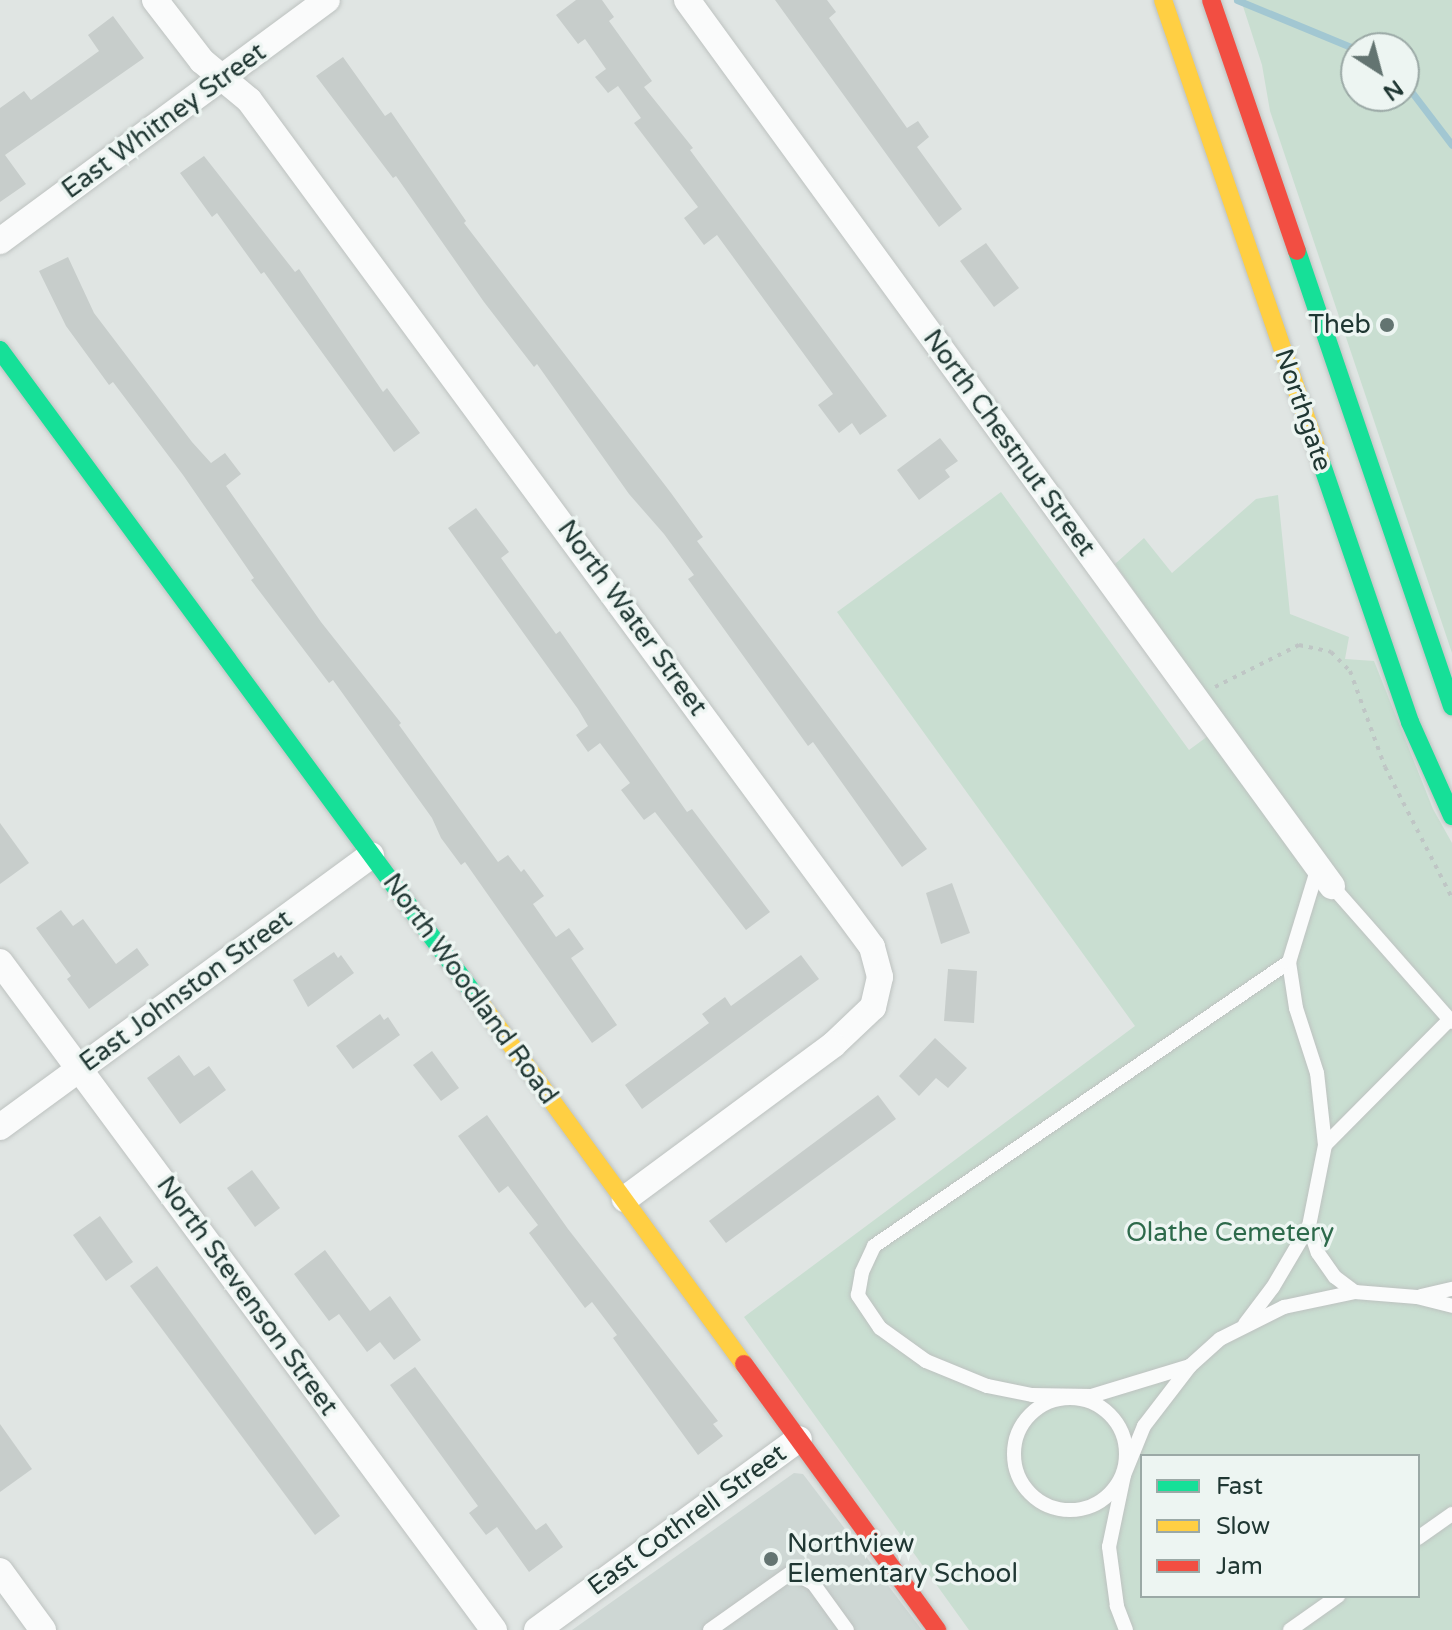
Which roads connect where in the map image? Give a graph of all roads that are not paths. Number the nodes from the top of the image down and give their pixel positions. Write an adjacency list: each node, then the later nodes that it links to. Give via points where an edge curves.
1 (155, 0): 6 (street, North Water Street, via 202,61)
2 (327, 0): 6 (street, East Whitney Street)
3 (687, 0): 12 (street, North Chestnut Street)
4 (1163, 0): 10 (main road, Northgate, via 1410,722)
5 (1211, 0): 9 (main road, Northgate)
6 (222, 78): 7 (street, East Whitney Street); 19 (street, North Water Street, via 259,113 872,947 880,977 873,1007 833,1045)
7 (0, 241)
8 (0, 350): 11 (main road, North Woodland Road)
9 (1452, 706)
10 (1452, 816)
11 (371, 855): 16 (street, East Johnston Street); 19 (main road, North Woodland Road)
12 (1325, 876): 14 (lane); 15 (lane)
13 (0, 962): 16 (street, North Stevenson Street)
14 (1289, 962): 18 (lane, via 1296,1008 1317,1073); 27 (lane, via 874,1246 858,1295 880,1328 926,1361 987,1386)
15 (1451, 1021): 18 (lane)
16 (79, 1069): 17 (street, East Johnston Street); 35 (street, North Stevenson Street)
17 (0, 1127)
18 (1325, 1145): 20 (lane)
19 (625, 1199): 28 (main road, North Woodland Road)
20 (1309, 1226): 22 (lane, via 1318,1253 1335,1277); 25 (lane)
21 (1452, 1289): 23 (lane)
22 (1355, 1292): 23 (lane); 25 (lane, via 1284,1307)
23 (1417, 1297): 24 (lane)
24 (1452, 1306)
25 (1241, 1328): 26 (lane)
26 (1190, 1366): 27 (lane, via 1091,1396); 29 (lane, via 1144,1426)
27 (1069, 1397): 29 (lane, via 1095,1404 1116,1422 1123,1438); 29 (lane, via 1050,1399 1022,1424 1014,1460 1027,1493 1060,1510 1079,1509 1113,1491)
28 (799, 1439): 36 (street, East Cothrell Street); 39 (main road, North Woodland Road)
29 (1124, 1475): 40 (lane, via 1109,1547 1117,1606)
30 (1452, 1514): 31 (lane)
31 (1420, 1537)
32 (0, 1571): 34 (street)
33 (1335, 1598): 41 (lane)
34 (43, 1630)
35 (494, 1630)
36 (537, 1630)
37 (710, 1630): 38 (lane, via 792,1572 813,1583)
38 (847, 1630)
39 (937, 1630)
40 (1126, 1630)
41 (1290, 1630)

